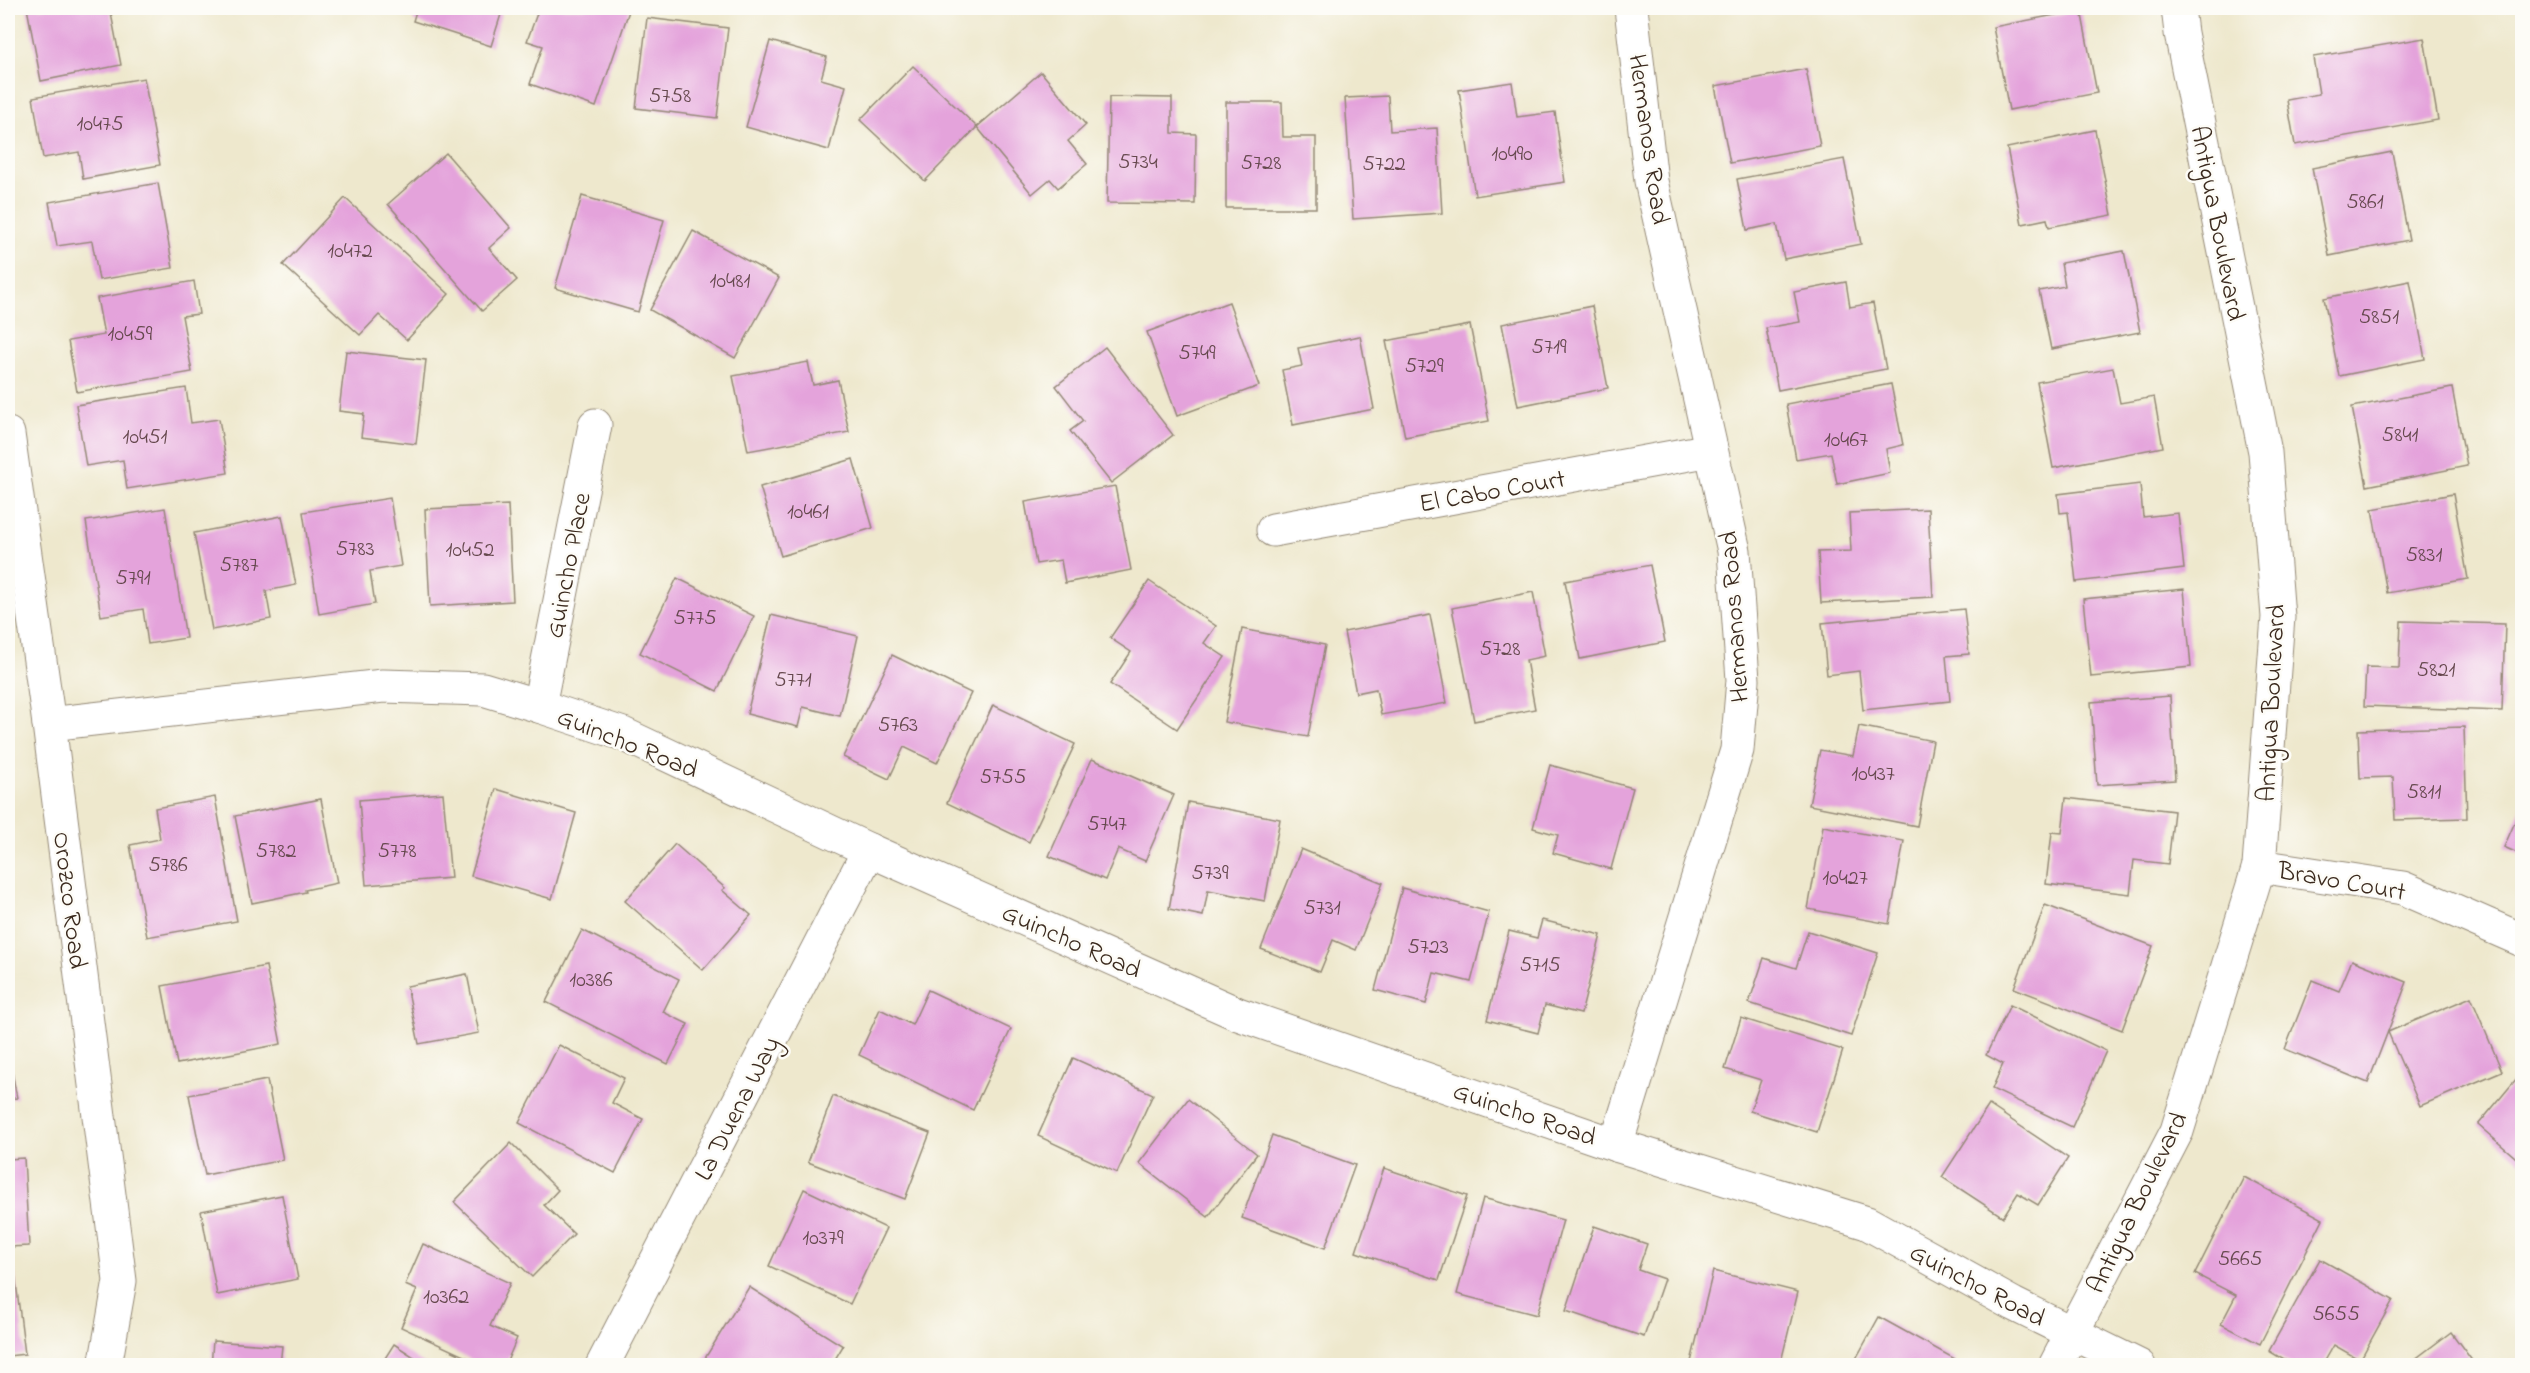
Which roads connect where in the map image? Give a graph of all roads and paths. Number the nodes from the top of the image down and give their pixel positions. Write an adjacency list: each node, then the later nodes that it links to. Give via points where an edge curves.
1 (1631, 8): 5 (street, Hermanos Road, via 1651,181)
2 (2178, 8): 10 (street, Antigua Boulevard, via 2265,452 2278,617)
3 (595, 425): 7 (street, Guincho Place)
4 (8, 434): 8 (street, Orozco Road)
5 (1712, 450): 6 (street, El Cabo Court); 12 (street, Hermanos Road, via 1734,551 1743,680 1737,750)
6 (1273, 530)
7 (539, 706): 8 (street, Guincho Road, via 483,689 383,686); 9 (street, Guincho Road, via 623,734)
8 (49, 724): 14 (street, Orozco Road, via 120,1281)
9 (869, 850): 12 (street, Guincho Road, via 1238,1014); 15 (street, La Duena Way)
10 (2259, 866): 11 (street, Bravo Court, via 2403,888); 13 (street, Antigua Boulevard, via 2176,1131)
11 (2523, 940)
12 (1616, 1144): 13 (street, Guincho Road, via 1867,1223)
13 (2071, 1333): 16 (street, Antigua Boulevard); 17 (street, Guincho Road)
14 (105, 1365)
15 (602, 1365)
16 (2055, 1365)
17 (2139, 1365)

